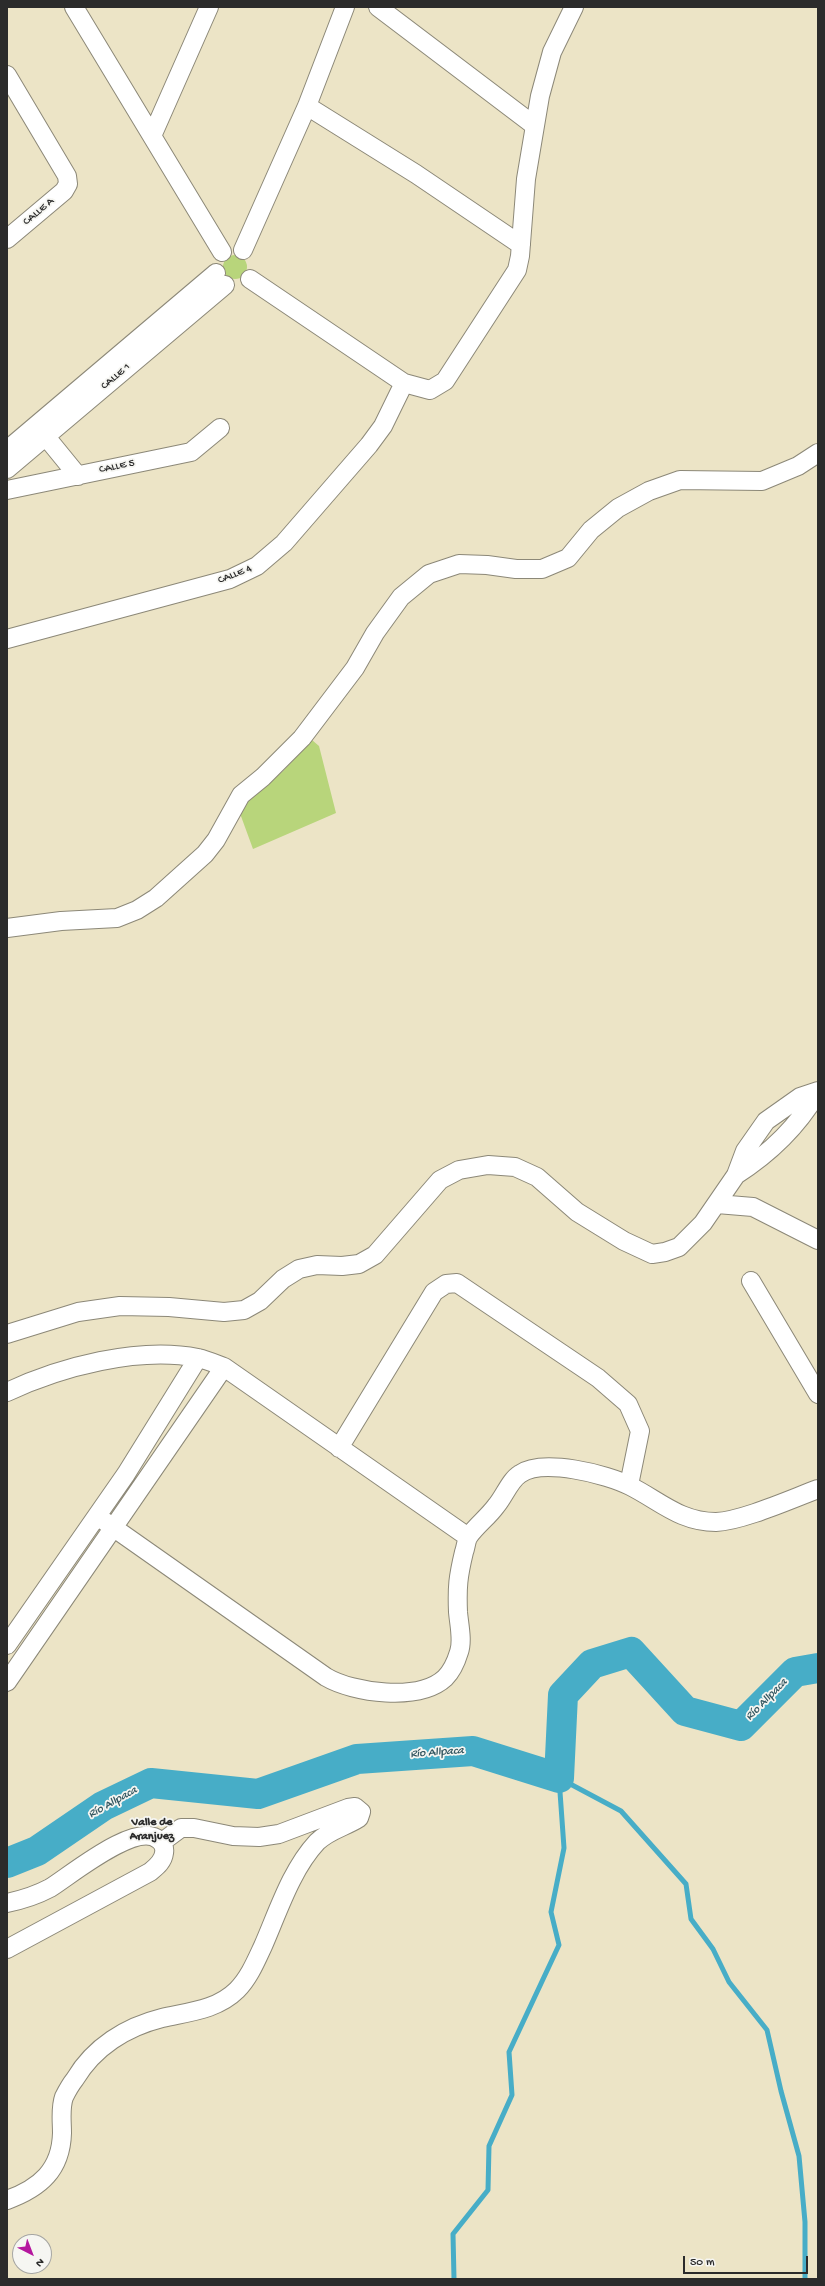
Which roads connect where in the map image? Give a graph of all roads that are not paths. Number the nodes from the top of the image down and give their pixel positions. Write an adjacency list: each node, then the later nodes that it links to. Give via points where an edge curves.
1 (74, 7): 9 (street)
2 (209, 7): 9 (street)
3 (345, 7): 7 (street)
4 (378, 7): 8 (street)
5 (574, 7): 8 (street, via 552,52)
6 (7, 75): 10 (street, CALLE A, via 68,176 68,184 64,190)
7 (307, 106): 11 (street, via 416,174); 12 (street)
8 (535, 126): 11 (street, via 526,179)
9 (152, 136): 13 (street)
10 (7, 239)
11 (521, 245): 16 (street, via 517,270 445,382 430,390)
12 (243, 250): 13 (street, via 234,248); 15 (street, via 254,263)
13 (222, 252): 14 (street, via 216,261)
14 (220, 279): 15 (street, via 236,287); 18 (street, CALLE 1)
15 (250, 279): 16 (street)
16 (404, 383): 24 (street, CALLE 4, via 383,426 369,445 284,543 257,566 230,579)
17 (220, 428): 22 (street, CALLE 5, via 192,452)
18 (41, 430): 19 (street, CALLE 1); 21 (street, CALLE 1); 22 (street)
19 (7, 450)
20 (818, 453): 25 (street, via 798,466 762,481 680,480 649,491 618,508 591,530 568,558 542,569 459,564 429,574 401,597 375,633 355,668 302,738 264,777 241,795 216,840 205,854 156,898 137,910 117,918 61,921)
21 (7, 469)
22 (78, 476): 23 (street, CALLE 5)
23 (7, 490)
24 (7, 639)
25 (7, 928)
26 (818, 1092): 27 (street, via 798,1120 766,1154 736,1175)
27 (718, 1204): 28 (street, via 753,1207); 30 (street, via 692,1236 679,1247 652,1254 638,1249 577,1212 537,1177 515,1167 488,1165 459,1170 440,1180 374,1255 359,1264 317,1265 299,1269 283,1279 260,1301 244,1310 224,1312 120,1306 78,1312)
28 (818, 1240)
29 (751, 1281): 34 (street)
30 (7, 1334)
31 (198, 1358): 32 (street); 33 (street, via 161,1355 122,1357 52,1374); 38 (street)
32 (224, 1367): 35 (street); 39 (street)
33 (7, 1392)
34 (818, 1394)
35 (339, 1448): 36 (street, via 434,1292 446,1284 457,1283 598,1378 628,1404 640,1431); 40 (street)
36 (629, 1485): 37 (street, via 683,1517 715,1522 733,1520); 40 (street, via 560,1466 535,1467 518,1474 496,1508)
37 (818, 1489)
38 (97, 1516): 39 (street); 41 (street)
39 (114, 1529): 40 (street, via 338,1685 367,1692 387,1693 429,1687 444,1679 454,1667 460,1650 457,1580); 42 (street)
40 (468, 1537)
41 (7, 1645)
42 (7, 1682)
43 (162, 1842): 44 (street, via 148,1834 119,1843 49,1888); 45 (street, via 164,1857 150,1872); 46 (street, via 181,1828 259,1837 279,1834 348,1808 355,1807 361,1812 359,1818 326,1834 310,1851 288,1888 251,1969 237,1990 224,2000 200,2011 160,2018 130,2030 108,2042 91,2057 64,2098 60,2151 53,2167 42,2181 27,2192)
44 (7, 1903)
45 (7, 1949)
46 (7, 2200)

